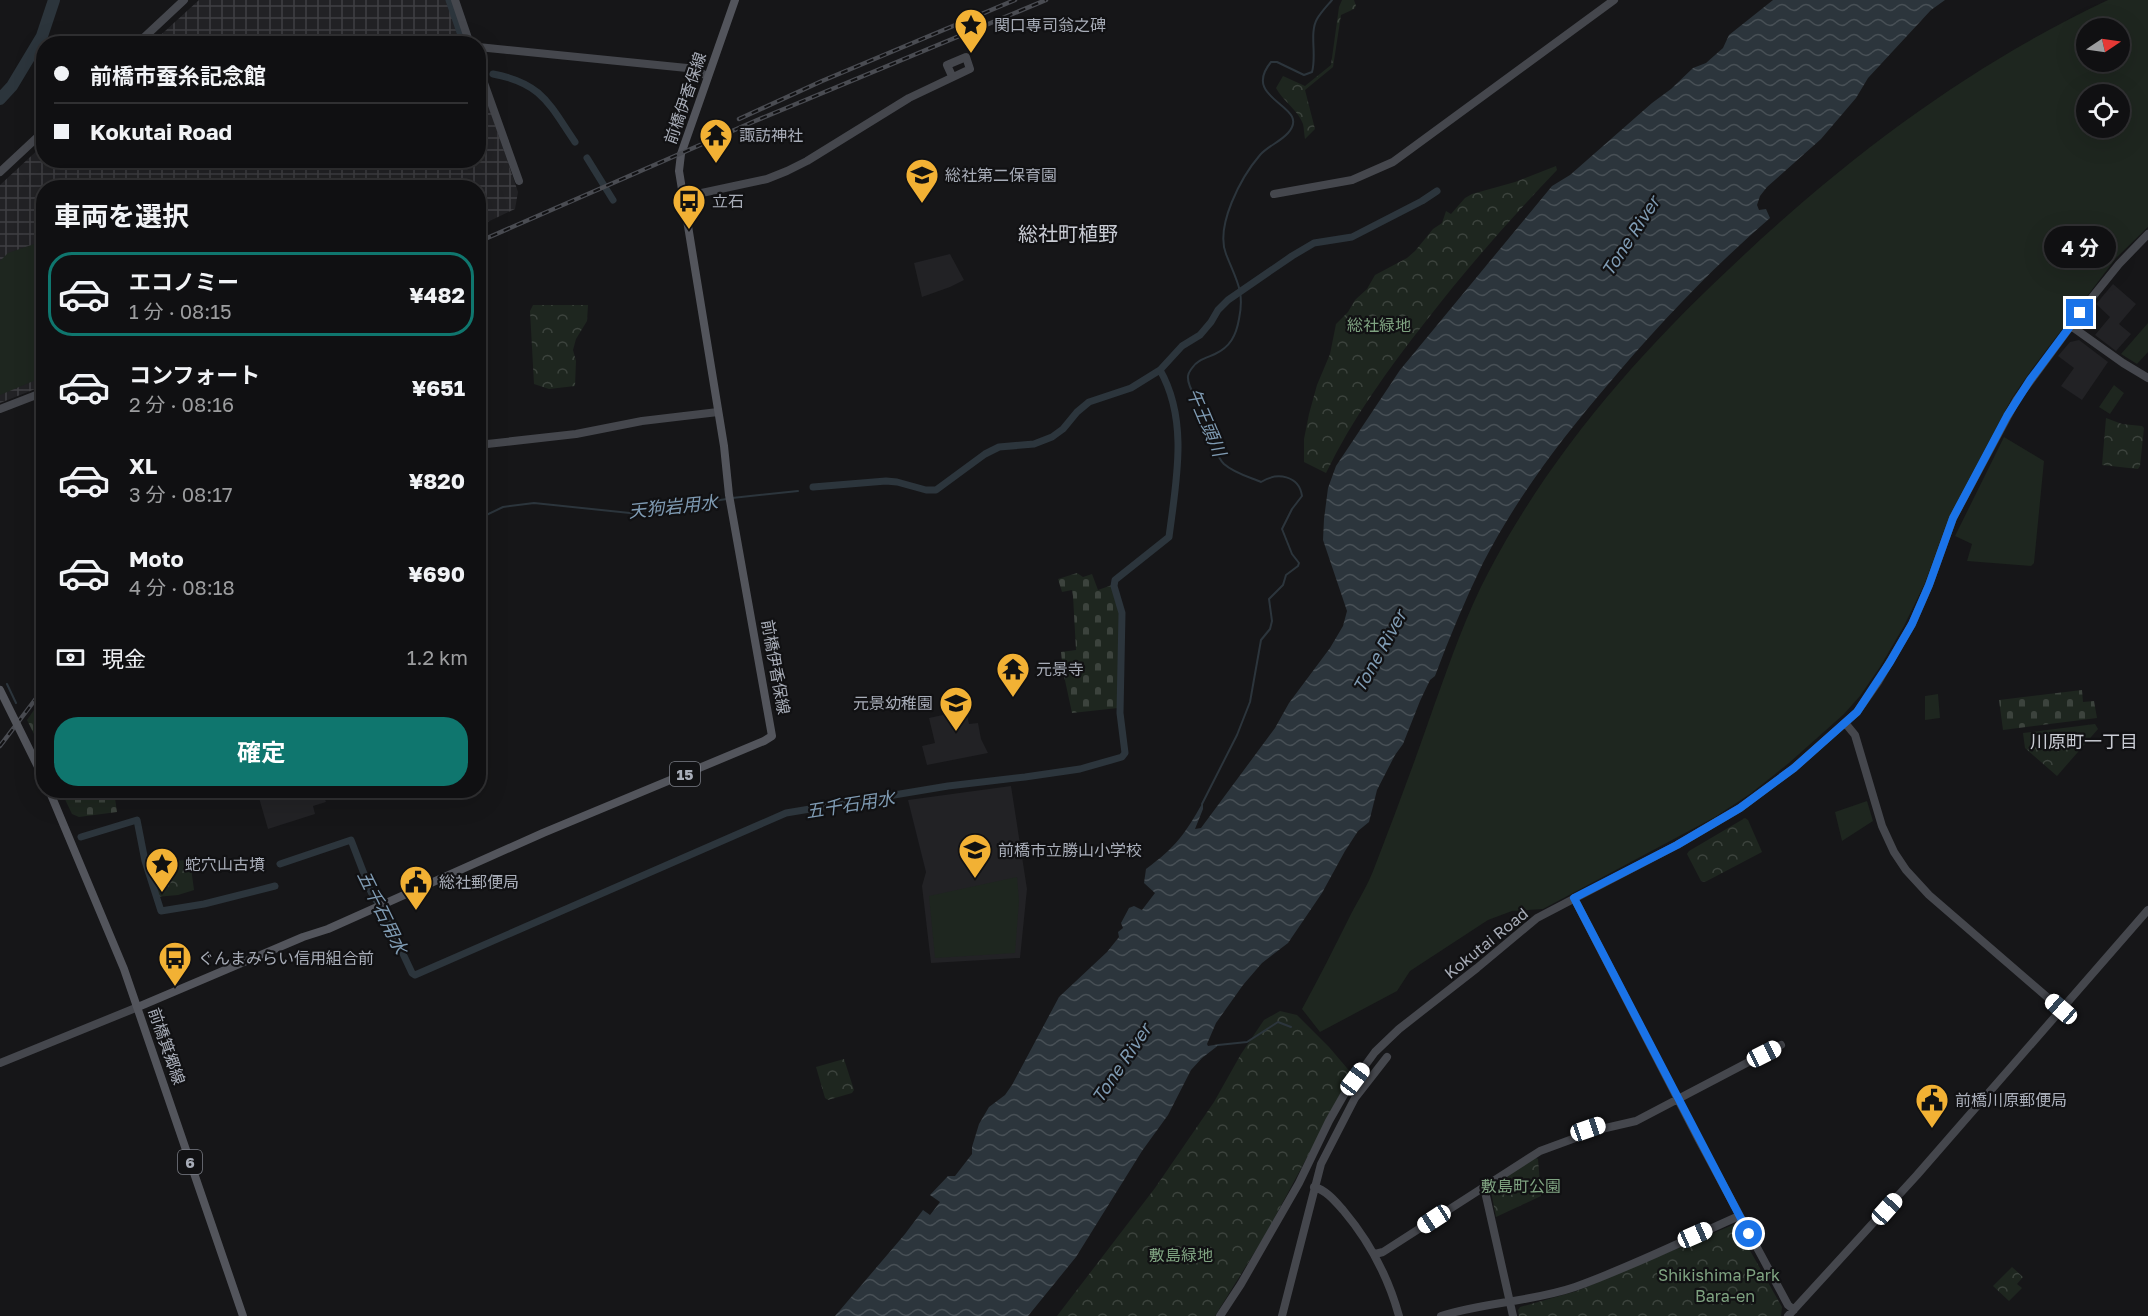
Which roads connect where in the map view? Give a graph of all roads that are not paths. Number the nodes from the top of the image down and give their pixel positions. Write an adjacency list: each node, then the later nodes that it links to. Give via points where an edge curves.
1 (184, 0): 5 (street)
2 (455, 0): 6 (street)
3 (735, 0): 8 (main road, 前橋伊香保線 / 15)
4 (1614, 0): 14 (street, via 1394,162 1352,180)
5 (146, 36)
6 (468, 36)
7 (486, 48): 8 (street, via 687,68)
8 (708, 76): 15 (main road, 前橋伊香保線 / 15, via 679,162)
9 (952, 76): 9 (street, via 970,69 966,57 947,64); 15 (street, via 787,171)
10 (486, 88): 13 (street)
11 (36, 138): 12 (street)
12 (0, 172)
13 (519, 181)
14 (1274, 194)
15 (683, 197): 21 (main road, 前橋伊香保線 / 15)
16 (2148, 234): 17 (street, Kokutai Road)
17 (2071, 326): 18 (street); 24 (street, Kokutai Road, via 2007,416 1953,518 1912,624 1866,700)
18 (2148, 378)
19 (36, 395): 20 (street)
20 (0, 409)
21 (718, 412): 22 (street); 29 (main road, 前橋伊香保線 / 15, via 770,737)
22 (486, 444)
23 (0, 690): 25 (main road, bridge)
24 (1846, 724): 27 (street, Kokutai Road, via 1740,808); 30 (street, via 1854,735 1882,826 1906,870 1929,895)
25 (36, 762)
26 (52, 798): 29 (main road, 前橋箕郷線 / 6)
27 (1574, 898): 34 (street); 43 (street, Kokutai Road, via 1523,928 1375,1052 1345,1093 1299,1183)
28 (2148, 910): 30 (street)
29 (138, 1007): 33 (street); 42 (main road, 前橋箕郷線 / 6)
30 (2061, 1009): 41 (street)
31 (1781, 1045): 34 (street)
32 (1387, 1057): 36 (street, via 1355,1098 1321,1164)
33 (0, 1063)
34 (1678, 1099): 35 (street); 38 (street)
35 (1641, 1118): 37 (street, via 1546,1148); 39 (street, via 1599,1125 1540,1146)
36 (1314, 1187): 39 (street, via 1341,1207); 44 (street)
37 (1484, 1187): 39 (street); 40 (street)
38 (1739, 1216): 40 (street, via 1575,1287); 41 (street)
39 (1375, 1254): 45 (street)
40 (1511, 1303): 46 (street); 47 (street)
41 (1791, 1313)
42 (243, 1316)
43 (1220, 1316)
44 (1282, 1316)
45 (1399, 1316)
46 (1441, 1316)
47 (1513, 1316)

